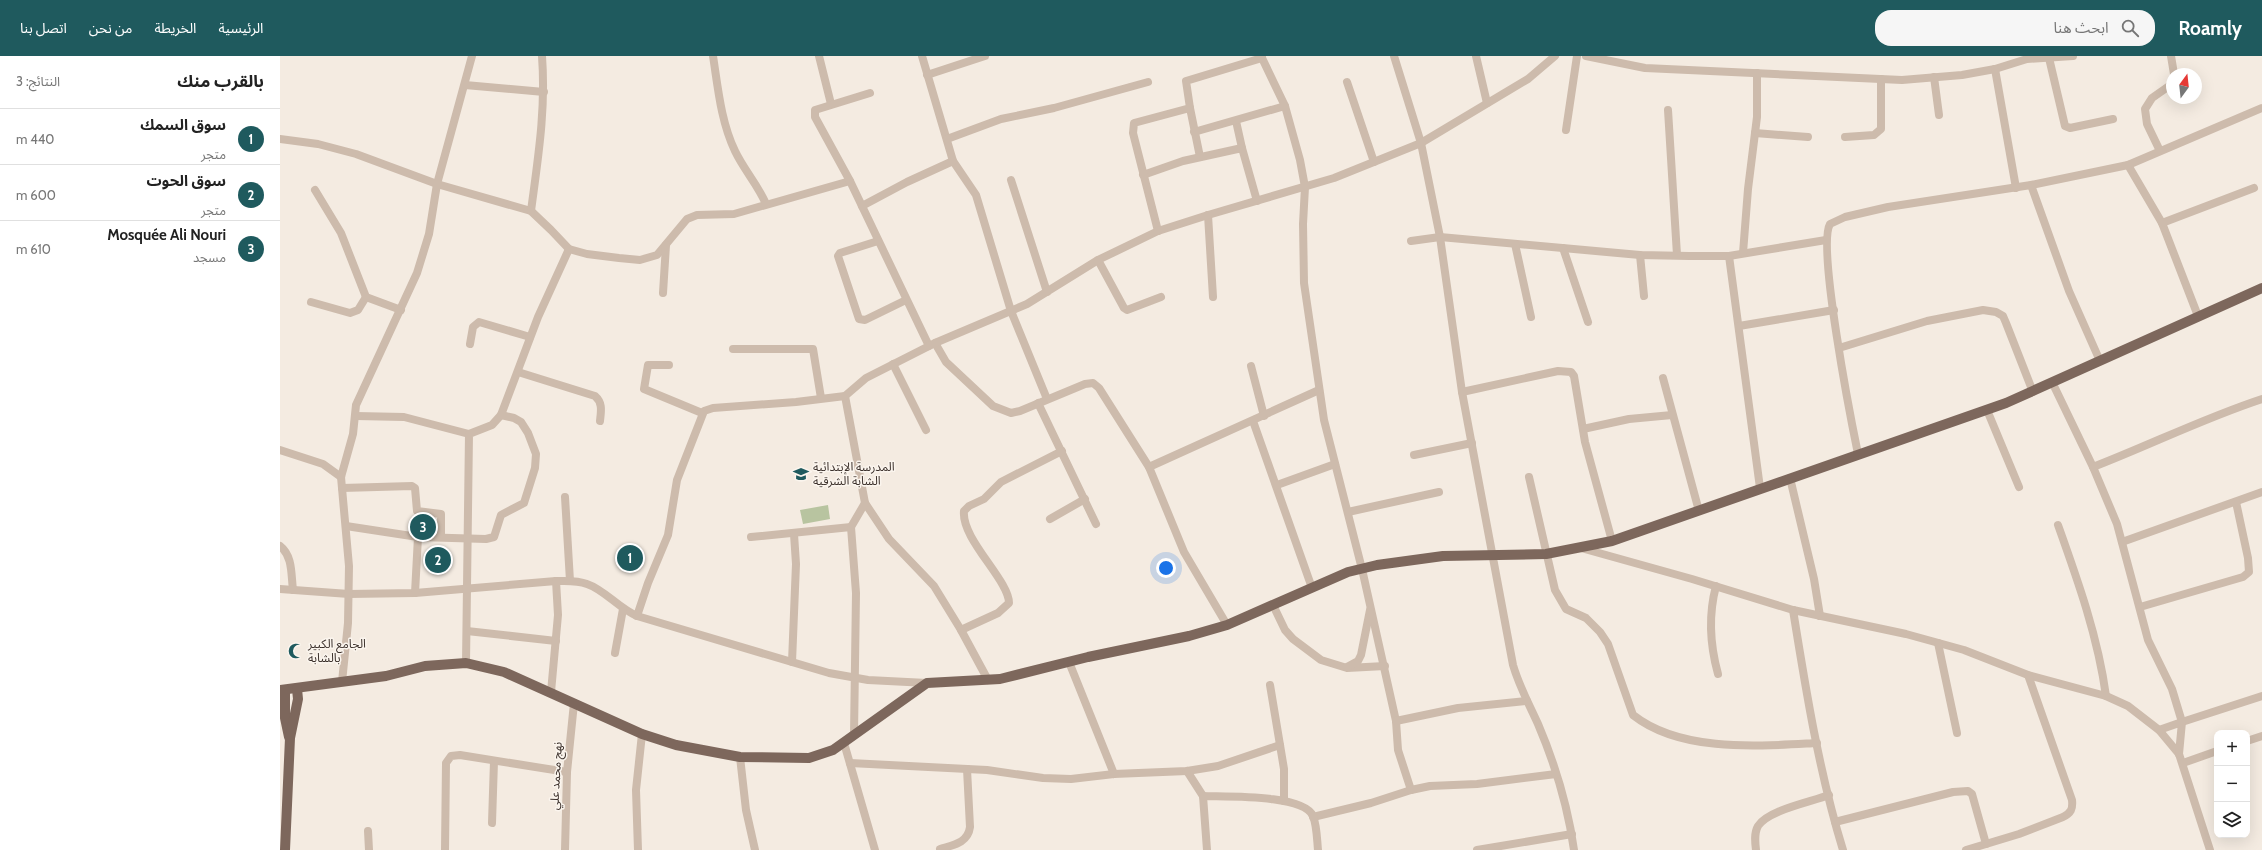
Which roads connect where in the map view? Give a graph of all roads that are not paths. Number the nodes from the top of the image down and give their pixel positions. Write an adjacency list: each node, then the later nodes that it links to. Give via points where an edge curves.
1 (472, 56): 24 (street)
2 (542, 56): 26 (street)
3 (713, 56): 61 (street, via 729,139 735,153 760,189)
4 (819, 56): 29 (street)
5 (922, 56): 19 (street)
6 (985, 56): 19 (street)
7 (1394, 56): 44 (street)
8 (1476, 56): 28 (street)
9 (1555, 56): 28 (street, via 1528,79)
10 (1577, 56): 37 (street)
11 (1586, 56): 18 (street, via 1646,68)
12 (2073, 56): 15 (street)
13 (2171, 56): 16 (street)
14 (1262, 57): 30 (street); 31 (street, via 1186,81)
15 (2049, 58): 17 (street, via 2027,59); 35 (street, via 2065,126)
16 (2173, 68)
17 (1995, 69): 20 (street); 57 (street)
18 (1757, 74): 21 (street); 39 (street)
19 (927, 75): 43 (street)
20 (1934, 77): 21 (street); 34 (street)
21 (1881, 79): 41 (street, via 1881,129 1874,135)
22 (1148, 82): 43 (street, via 1054,108 1001,119)
23 (1347, 82): 49 (street)
24 (464, 85): 26 (street); 54 (street)
25 (2166, 88): 46 (street, via 2152,98 2145,109 2147,124)
26 (544, 92): 63 (street, via 542,129)
27 (870, 93): 29 (street)
28 (1487, 103): 44 (street)
29 (831, 104): 53 (street, via 818,108 814,114)
30 (1285, 106): 36 (street); 56 (street)
31 (1190, 108): 38 (street); 51 (street, via 1134,123 1132,133)
32 (2262, 108): 46 (street)
33 (1668, 110): 77 (street)
34 (1939, 115)
35 (2113, 119)
36 (1236, 121): 38 (street); 45 (street)
37 (1566, 130)
38 (1194, 132): 47 (street)
39 (1755, 133): 40 (street); 75 (street)
40 (1808, 137)
41 (1845, 137)
42 (280, 139): 54 (street, via 341,149)
43 (947, 139): 48 (street)
44 (1421, 143): 49 (street); 67 (street)
45 (1242, 148): 47 (street); 60 (street)
46 (2160, 151): 50 (street)
47 (1200, 157): 51 (street)
48 (953, 161): 62 (street); 91 (street, via 976,195)
49 (1374, 162): 56 (street)
50 (2128, 164): 55 (street); 65 (street)
51 (1144, 175): 66 (street)
52 (1011, 180): 81 (street)
53 (850, 181): 61 (street); 62 (street)
54 (437, 184): 63 (street); 89 (street, via 429,234 415,279)
55 (2031, 185): 57 (street); 101 (street, via 2069,291)
56 (1305, 187): 60 (street); 108 (street, via 1304,283)
57 (2016, 188): 68 (street, via 1928,200 1845,217 1830,224)
58 (2254, 188): 65 (street)
59 (315, 190): 84 (street, via 341,233)
60 (1257, 201): 64 (street)
61 (766, 204): 72 (street, via 734,214 687,219)
62 (862, 206): 69 (street)
63 (530, 211): 74 (street)
64 (1208, 215): 66 (street); 86 (street)
65 (2162, 223): 92 (street)
66 (1158, 231): 79 (street)
67 (1440, 238): 70 (street); 71 (street); 109 (street)
68 (1826, 240): 75 (street); 90 (street)
69 (878, 241): 87 (street); 87 (street, via 840,253 838,256 859,319 865,320)
70 (1411, 241)
71 (1515, 244): 73 (street); 93 (street)
72 (666, 245): 74 (street, via 657,255 640,260 587,254); 82 (street)
73 (1563, 248): 76 (street); 94 (street)
74 (569, 249): 96 (street)
75 (1743, 253): 78 (street)
76 (1640, 255): 77 (street); 83 (street)
77 (1677, 255): 78 (street)
78 (1729, 256): 95 (street)
79 (1098, 260): 81 (street); 85 (street, via 1126,310)
80 (2262, 288): 92 (main road)
81 (1047, 292): 91 (street)
82 (663, 293)
83 (1644, 296)
84 (366, 297): 88 (street, via 358,310 350,313); 89 (street)
85 (1161, 297)
86 (1213, 297)
87 (906, 300): 98 (street)
88 (311, 302)
89 (401, 310): 120 (street, via 360,394)
90 (1834, 310): 95 (street); 99 (street)
91 (1012, 311): 98 (street); 113 (street)
92 (2198, 316): 101 (main road)
93 (1530, 317)
94 (1588, 322)
95 (1739, 326): 141 (street)
96 (530, 337): 97 (street, via 480,322 473,327); 105 (street)
97 (470, 344)
98 (932, 344): 102 (street); 115 (street, via 946,362 993,406 1011,413)
99 (1839, 348): 110 (street, via 1927,321 1983,310 1996,312 2003,316); 130 (street)
100 (733, 349): 112 (street, via 812,349)
101 (2100, 361): 107 (main road)
102 (893, 364): 111 (street, via 866,378); 125 (street)
103 (669, 365): 117 (street, via 648,365 644,389)
104 (1251, 366): 121 (street)
105 (518, 372): 118 (street); 122 (street, via 595,396 600,400 602,407)
106 (1663, 378): 119 (street)
107 (2053, 384): 110 (main road); 134 (street)
108 (1319, 390): 121 (street); 132 (street)
109 (1462, 392): 124 (street, via 1558,370 1570,372 1574,376); 127 (street)
110 (2033, 392): 116 (main road)
111 (845, 396): 112 (street); 147 (street)
112 (821, 398): 117 (street, via 713,408)
113 (1047, 399): 115 (street); 133 (street, via 1093,383 1099,388)
114 (2262, 399): 134 (street, via 2214,415 2166,438)
115 (1038, 403): 129 (street)
116 (1987, 410): 130 (main road); 139 (street)
117 (702, 413): 181 (street, via 675,486 668,535)
118 (501, 415): 126 (street, via 492,425); 158 (street, via 521,422 534,447 535,468 524,504 501,515 494,537)
119 (1672, 415): 124 (street, via 1629,419); 148 (street)
120 (356, 416): 126 (street, via 404,417); 136 (street)
121 (1264, 416): 123 (street)
122 (600, 421)
123 (1253, 421): 133 (street); 138 (street)
124 (1583, 429): 160 (street)
125 (926, 430)
126 (469, 434): 158 (street)
127 (1472, 443): 131 (street); 165 (street)
128 (280, 450): 136 (street, via 322,464)
129 (1062, 451): 145 (street); 184 (street, via 1001,482 984,499 964,511 967,527 1007,595 1009,604 998,613)
130 (1858, 454): 137 (main road)
131 (1414, 456)
132 (1335, 464): 138 (street); 149 (street)
133 (1149, 467): 183 (street, via 1184,552)
134 (2094, 467): 161 (street)
135 (1529, 476): 164 (street)
136 (341, 477): 140 (street)
137 (1790, 478): 141 (main road); 182 (street)
138 (1278, 485): 170 (street)
139 (2019, 487)
140 (342, 488): 153 (street); 157 (street, via 412,486 415,488 417,512 441,514)
141 (1760, 488): 148 (main road)
142 (1439, 492): 149 (street)
143 (2262, 492): 146 (street)
144 (565, 497): 168 (street)
145 (1085, 499): 150 (street); 151 (street)
146 (2236, 502): 161 (street); 178 (street, via 2249,572 2243,577)
147 (866, 503): 154 (street); 184 (street, via 889,540 934,586)
148 (1699, 511): 160 (main road)
149 (1348, 512): 166 (street)
150 (1050, 519)
151 (1096, 524)
152 (2058, 525): 204 (street, via 2083,595 2099,656)
153 (346, 526): 156 (street); 175 (street)
154 (851, 527): 155 (street); 196 (street, via 856,593)
155 (794, 534): 159 (street); 189 (street, via 796,585)
156 (418, 537): 157 (street); 174 (street)
157 (441, 537): 158 (street)
158 (467, 537): 173 (street)
159 (751, 537)
160 (1612, 541): 163 (main road)
161 (2122, 542): 178 (street)
162 (280, 546): 172 (street, via 288,554)
163 (1580, 548): 164 (main road); 169 (street)
164 (1546, 554): 165 (main road); 218 (street, via 1552,583 1562,604 1566,609 1586,618 1600,632 1608,644 1631,711 1641,721 1663,732 1695,741 1746,745)
165 (1493, 555): 166 (main road, via 1410,559); 206 (street, via 1513,665)
166 (1362, 569): 170 (main road, via 1348,572); 177 (street)
167 (556, 581): 168 (street); 173 (street); 186 (street)
168 (570, 581): 179 (street, via 593,586)
169 (1716, 586): 180 (street); 194 (street, via 1711,611 1711,634)
170 (1312, 588): 176 (main road)
171 (280, 589): 172 (street)
172 (293, 590): 175 (street)
173 (466, 590): 174 (street); 185 (street)
174 (415, 593): 175 (street)
175 (349, 594): 198 (street)
176 (1274, 605): 183 (main road); 193 (street, via 1292,639 1320,660)
177 (1371, 607): 192 (street); 193 (street, via 1361,655 1358,661)
178 (2140, 607): 209 (street, via 2148,640 2172,689)
179 (623, 609): 181 (street); 188 (street)
180 (1794, 610): 182 (street); 218 (street)
181 (637, 616): 189 (street)
182 (1820, 616): 187 (street)
183 (1227, 625): 190 (main road, via 1174,640)
184 (961, 630): 197 (street)
185 (467, 631): 186 (street); 191 (street)
186 (556, 641): 203 (street)
187 (1938, 643): 195 (street, via 1964,650); 211 (street)
188 (615, 653)
189 (792, 662): 196 (street)
190 (1069, 662): 197 (main road); 229 (street)
191 (466, 663): 198 (main road, via 425,666 386,676); 203 (main road, via 504,672)
192 (1385, 666): 193 (street); 208 (street)
193 (1347, 668)
194 (1718, 674)
195 (2028, 675): 204 (street); 243 (street, via 2072,800 2072,809 2064,817)
196 (855, 678): 199 (street); 213 (street)
197 (988, 680): 199 (main road)
198 (342, 682): 201 (main road)
199 (927, 683): 213 (main road)
200 (1270, 685): 219 (street)
201 (297, 689): 202 (main road); 215 (main road, via 298,699)
202 (282, 690): 215 (main road)
203 (551, 692): 207 (main road)
204 (2106, 696): 210 (street, via 2128,706)
205 (2262, 696): 209 (street)
206 (1527, 701): 208 (street, via 1458,708); 230 (street)
207 (574, 703): 212 (main road); 228 (street, نهج محمد علي)
208 (1396, 721): 231 (street, via 1398,750)
209 (2182, 722): 210 (street); 221 (street)
210 (2160, 730): 221 (street)
211 (1957, 732)
212 (642, 734): 222 (main road, via 694,750); 250 (street, via 636,790)
213 (854, 735): 217 (main road)
214 (2262, 736): 216 (street)
215 (290, 738): 234 (main road)
216 (2250, 740)
217 (844, 743): 222 (main road, via 822,756 809,758); 225 (street)
218 (1817, 743): 232 (street)
219 (1280, 745): 227 (street, via 1222,765); 235 (street, via 1284,769)
220 (2214, 752): 224 (street)
221 (2179, 754): 224 (street)
222 (740, 757): 251 (street, via 746,810)
223 (494, 761): 228 (street); 239 (street); 248 (street, via 455,755 448,758)
224 (2183, 763): 260 (street)
225 (850, 764): 226 (street); 252 (street)
226 (968, 769): 229 (street, via 1052,779); 244 (street, via 968,835 960,842)
227 (1187, 771): 229 (street); 233 (street)
228 (567, 772): 249 (street, نهج محمد علي)
229 (1114, 774)
230 (1556, 774): 231 (street); 241 (street)
231 (1411, 790): 236 (street)
232 (1829, 795): 237 (street); 257 (street, via 1773,814 1763,820 1755,834)
233 (1203, 796): 235 (street); 253 (street)
234 (284, 797): 242 (main road)
235 (1284, 801): 236 (street, via 1306,809)
236 (1313, 817): 254 (street)
237 (1834, 822): 243 (street, via 1953,792 1968,791 1972,794); 258 (street)
238 (280, 823): 242 (main road)
239 (492, 823)
240 (368, 831): 247 (street)
241 (1572, 834): 245 (street); 256 (street)
242 (286, 837): 246 (main road)
243 (1986, 844): 259 (street)
244 (940, 849)
245 (1492, 849): 255 (street)
246 (285, 850)
247 (369, 850)
248 (445, 850)
249 (565, 850)
250 (638, 850)
251 (755, 850)
252 (875, 850)
253 (1206, 850)
254 (1318, 850)
255 (1477, 850)
256 (1574, 850)
257 (1756, 850)
258 (1843, 850)
259 (1966, 850)
260 (2210, 850)

